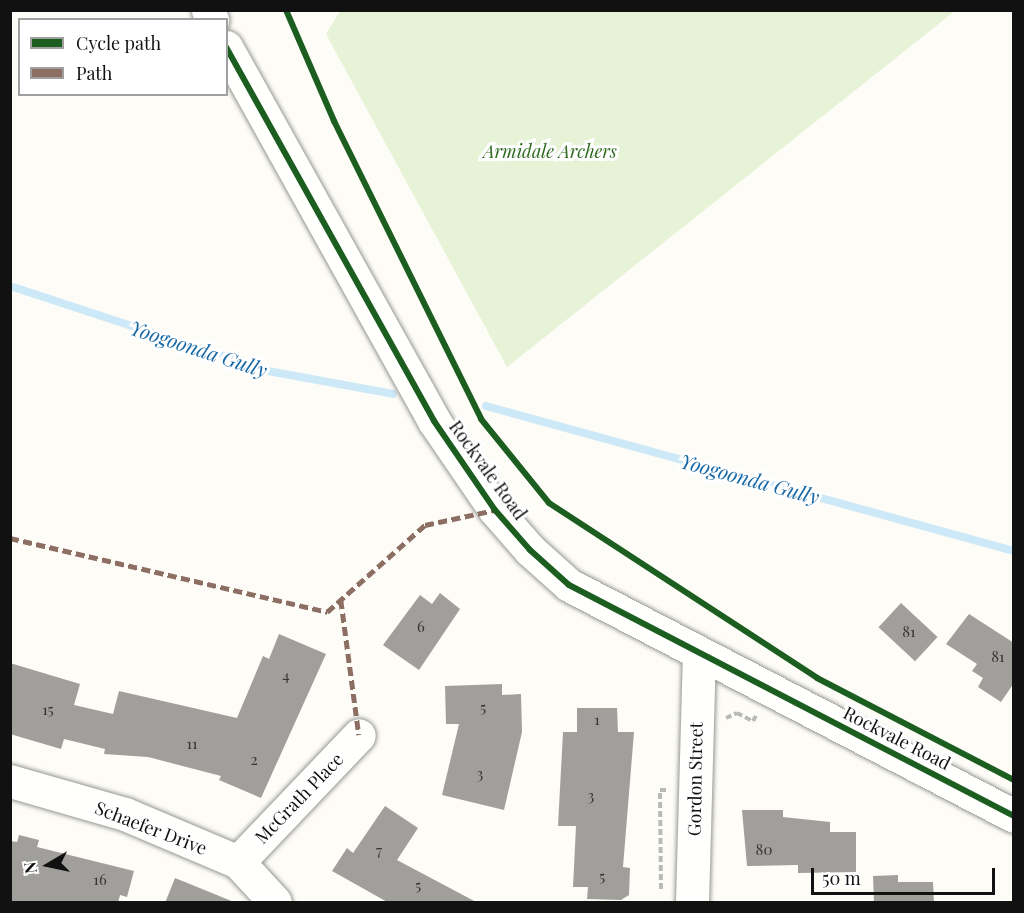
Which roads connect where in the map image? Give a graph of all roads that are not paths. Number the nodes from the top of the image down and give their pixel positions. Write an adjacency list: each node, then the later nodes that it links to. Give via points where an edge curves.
1 (228, 51): 2 (street, Rockvale Road, via 434,421 495,510 569,585)
2 (699, 657): 5 (street, Rockvale Road); 8 (street, Gordon Street)
3 (359, 735): 6 (street, McGrath Place)
4 (10, 781): 6 (street, Schaefer Drive, via 125,814)
5 (1014, 816)
6 (238, 862): 7 (street, Schaefer Drive)
7 (275, 903)
8 (692, 903)

